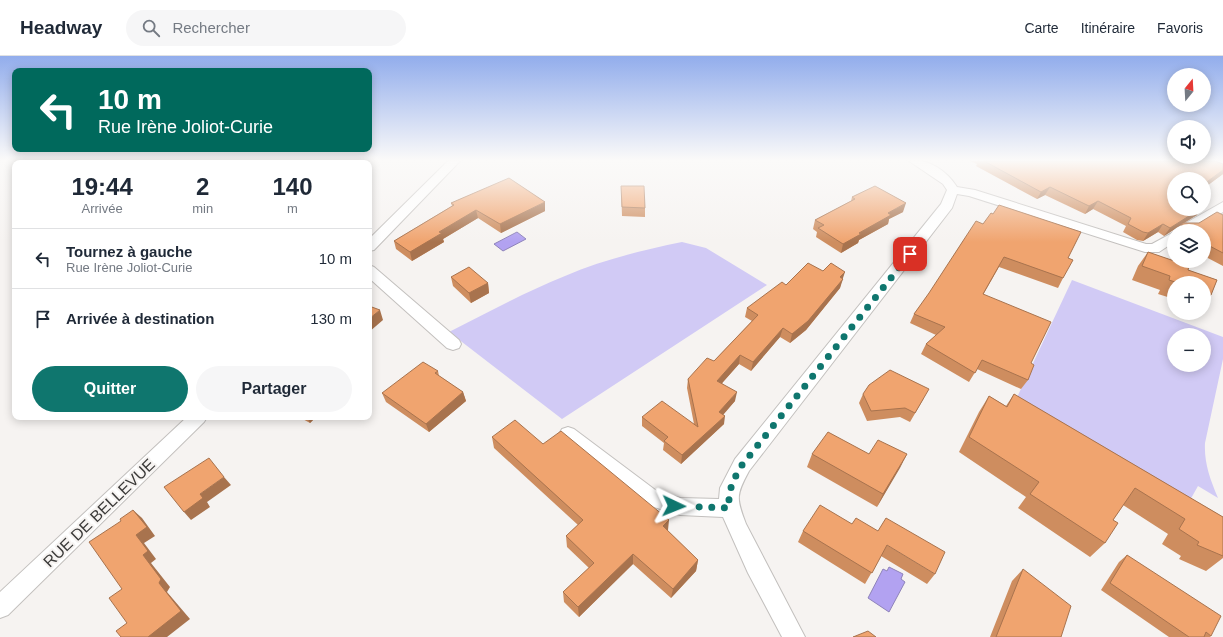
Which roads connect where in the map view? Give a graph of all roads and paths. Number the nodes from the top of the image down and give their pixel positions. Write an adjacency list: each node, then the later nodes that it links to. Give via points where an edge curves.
1 (428, 188): 6 (street)
2 (953, 190): 5 (street, via 970,193 1145,248 1154,249); 11 (street, via 947,205 742,465 731,484)
3 (1223, 206): 4 (street)
4 (1193, 224)
5 (1167, 241)
6 (372, 245)
7 (372, 273): 8 (street)
8 (453, 344)
9 (195, 420): 12 (street, RUE DE BELLEVUE)
10 (568, 434): 11 (street, via 651,498 674,506)
11 (729, 508): 13 (street)
12 (0, 607)
13 (794, 637)

